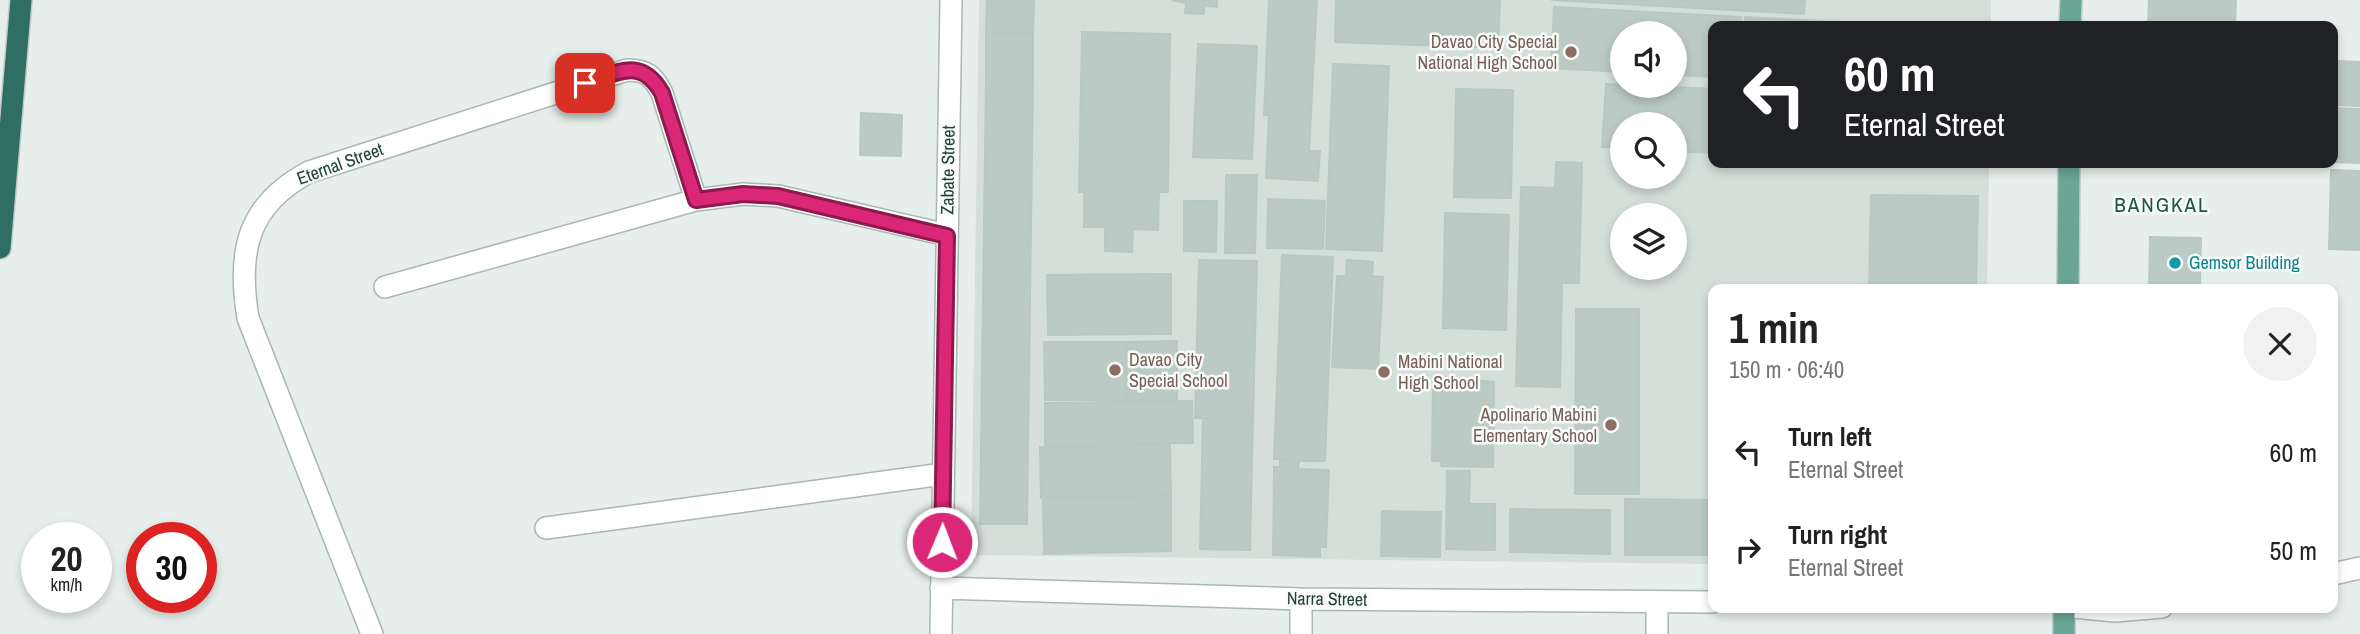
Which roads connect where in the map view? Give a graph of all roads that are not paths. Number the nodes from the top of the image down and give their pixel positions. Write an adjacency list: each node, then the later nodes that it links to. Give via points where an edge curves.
1 (21, 0): 8 (highway)
2 (951, 0): 7 (street, Zabate Street)
3 (2071, 0): 4 (main road)
4 (2070, 21)
5 (2069, 168): 9 (main road)
6 (696, 200): 7 (street, via 743,194 778,196); 10 (street); 20 (street, Eternal Street, via 662,93 643,70 627,70 309,172 285,185 264,205 244,257 248,318)
7 (947, 236): 11 (street, Zabate Street)
8 (0, 248)
9 (2068, 284)
10 (385, 288)
11 (943, 474): 12 (street); 15 (street, Zabate Street)
12 (546, 528)
13 (2360, 568): 14 (street)
14 (2338, 573)
15 (941, 588): 16 (street, Narra Street); 21 (street, Zabate Street)
16 (1301, 599): 17 (street, Narra Street); 22 (street)
17 (1657, 602): 18 (street, Narra Street); 23 (street)
18 (1708, 602)
19 (2064, 613): 24 (main road)
20 (372, 634)
21 (941, 634)
22 (1301, 634)
23 (1657, 634)
24 (2064, 634)

